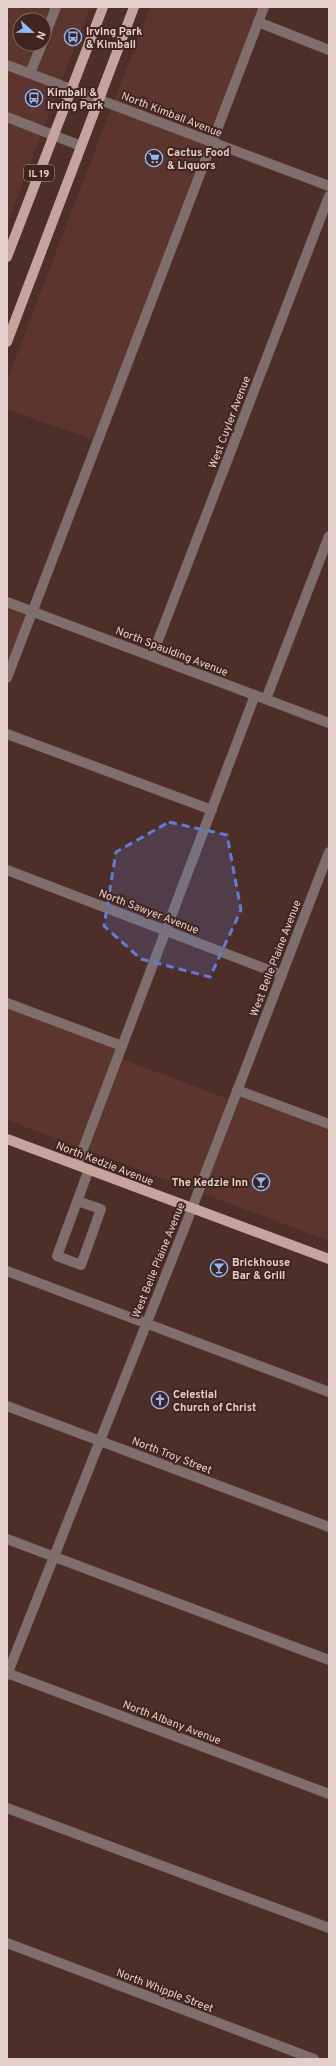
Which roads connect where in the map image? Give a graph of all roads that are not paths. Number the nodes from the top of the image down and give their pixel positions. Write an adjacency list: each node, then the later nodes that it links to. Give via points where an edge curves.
1 (56, 7): 5 (street)
2 (103, 7): 11 (main road, IL 19)
3 (134, 7): 12 (main road, IL 19)
4 (264, 7): 6 (street)
5 (52, 17)
6 (258, 22): 7 (street); 15 (street)
7 (329, 50)
8 (39, 52): 10 (street)
9 (7, 64): 10 (street, North Kimball Avenue)
10 (30, 73): 11 (street, North Kimball Avenue)
11 (71, 89): 12 (street, North Kimball Avenue); 14 (main road, IL 19)
12 (99, 100): 15 (street, North Kimball Avenue); 16 (main road, IL 19)
13 (7, 117): 14 (street)
14 (53, 135): 16 (street); 19 (main road, IL 19)
15 (212, 142): 17 (street, North Kimball Avenue); 23 (street)
16 (81, 146): 20 (main road, IL 19)
17 (329, 186)
18 (329, 196): 24 (street, West Cuyler Avenue)
19 (7, 257)
20 (8, 338)
21 (329, 536): 27 (street)
22 (7, 602): 23 (street, North Spaulding Avenue)
23 (32, 611): 24 (street, North Spaulding Avenue); 25 (street)
24 (152, 656): 26 (street, North Spaulding Avenue)
25 (7, 678)
26 (255, 695): 27 (street, North Spaulding Avenue); 30 (street)
27 (266, 699): 28 (street, North Spaulding Avenue)
28 (329, 723)
29 (7, 734): 30 (street)
30 (212, 810): 33 (street)
31 (329, 852): 34 (street, West Belle Plaine Avenue)
32 (7, 870): 33 (street, North Sawyer Avenue)
33 (166, 930): 34 (street, North Sawyer Avenue); 36 (street)
34 (282, 975): 37 (street, West Belle Plaine Avenue)
35 (7, 1003): 36 (street)
36 (122, 1046): 40 (street)
37 (237, 1090): 38 (street); 43 (street, West Belle Plaine Avenue)
38 (329, 1124)
39 (7, 1139): 40 (main road, North Kedzie Avenue)
40 (77, 1165): 41 (main road, North Kedzie Avenue)
41 (89, 1169): 42 (street); 43 (main road, North Kedzie Avenue)
42 (77, 1201): 42 (street, via 57,1256 81,1265 101,1209)
43 (192, 1208): 44 (main road, North Kedzie Avenue); 46 (street, West Belle Plaine Avenue)
44 (329, 1259)
45 (7, 1270): 46 (street)
46 (146, 1323): 47 (street); 49 (street, West Belle Plaine Avenue)
47 (329, 1392)
48 (7, 1406): 49 (street, North Troy Street)
49 (100, 1441): 50 (street, North Troy Street); 52 (street, West Belle Plaine Avenue)
50 (329, 1527)
51 (7, 1539): 52 (street)
52 (54, 1556): 53 (street); 54 (street, West Belle Plaine Avenue)
53 (329, 1660)
54 (7, 1673): 55 (street, North Albany Avenue)
55 (329, 1794)
56 (7, 1808): 57 (street)
57 (329, 1928)
58 (7, 1943): 59 (street, North Whipple Street)
59 (314, 2059)

